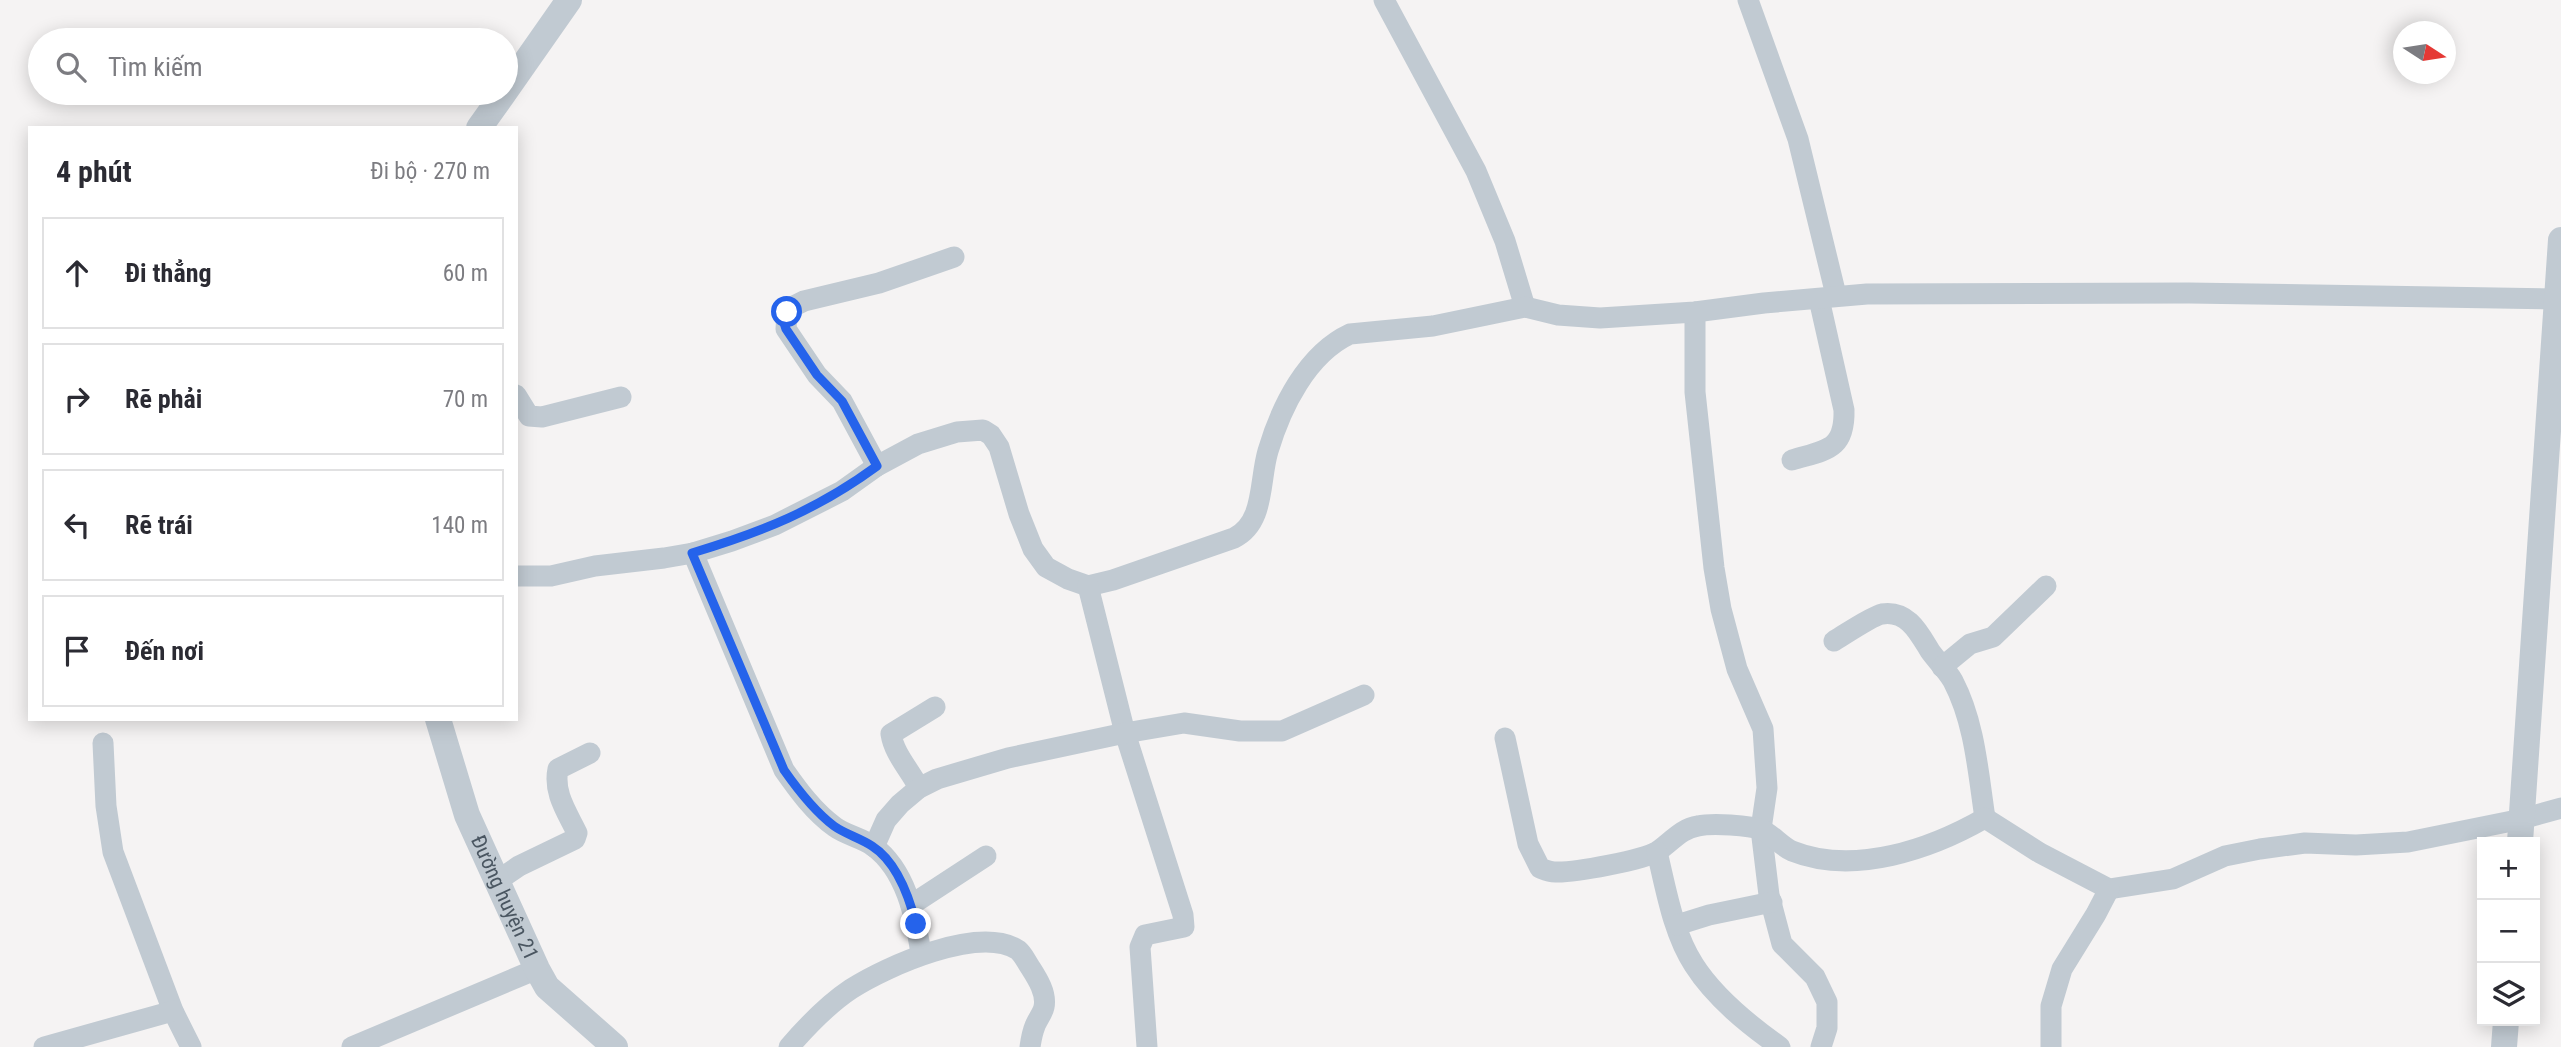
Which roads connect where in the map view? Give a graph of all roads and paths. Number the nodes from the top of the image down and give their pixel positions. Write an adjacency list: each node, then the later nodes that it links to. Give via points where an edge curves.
1 (569, 0): 4 (street)
2 (1384, 0): 11 (street, via 1476,171 1505,240)
3 (1748, 0): 9 (street, via 1798,139)
4 (518, 73)
5 (495, 105): 6 (street)
6 (480, 126)
7 (2561, 240): 10 (street)
8 (954, 257): 16 (street, via 879,283 804,301 787,312 786,329 817,375 842,401)
9 (1827, 297): 10 (street, via 2189,293); 12 (street); 15 (street, via 1844,428 1830,448)
10 (2556, 299): 34 (street)
11 (1525, 307): 12 (street, via 1578,318); 19 (street, via 1433,326 1350,334 1338,340 1316,359 1290,397 1267,454 1250,528 1160,565)
12 (1695, 312): 33 (street, via 1695,391 1714,568 1737,669 1763,729 1767,788)
13 (621, 397): 14 (street, via 542,417 529,416)
14 (518, 398)
15 (1792, 460)
16 (877, 466): 17 (street, via 842,492 775,525); 19 (street, via 918,444 982,430 999,447 1026,536 1040,560 1052,572)
17 (692, 553): 18 (street, via 551,576); 35 (street, via 784,770 835,827)
18 (518, 576)
19 (1088, 586): 26 (street)
20 (2046, 586): 22 (street, via 1993,637 1970,644)
21 (1834, 641): 22 (street, via 1881,614 1898,617 1921,632)
22 (1942, 667): 32 (street, via 1972,735)
23 (1364, 695): 26 (street, via 1282,731 1184,723)
24 (935, 707): 30 (street, via 891,734 893,747)
25 (439, 721): 38 (street, Đường huyện 21, via 467,815)
26 (1125, 733): 30 (street, via 1008,758); 53 (street, via 1184,927 1145,935 1140,947)
27 (1505, 738): 36 (street, via 1528,844 1539,868 1564,872)
28 (103, 743): 45 (street, via 113,852)
29 (590, 753): 38 (street, via 558,769 555,780 563,809 577,833 575,839)
30 (919, 788): 35 (street, via 886,820)
31 (2561, 808): 34 (street)
32 (1985, 818): 33 (street, via 1963,831 1886,857 1839,861 1791,850); 39 (street)
33 (1761, 829): 36 (street, via 1698,826); 40 (street)
34 (2521, 830): 39 (street, via 2408,842 2305,843 2260,849 2225,856 2174,879)
35 (874, 846): 41 (street, via 900,878)
36 (1657, 852): 42 (street)
37 (985, 856): 41 (street)
38 (496, 881): 44 (street, Đường huyện 21)
39 (2109, 889): 56 (street, via 2062,969 2051,1006)
40 (1772, 902): 42 (street); 55 (street, via 1782,944 1815,977 1827,1002)
41 (911, 905): 43 (street)
42 (1677, 925): 54 (street, via 1702,976 1731,1008)
43 (921, 953): 51 (street, via 852,988 809,1023); 52 (street, via 987,942 1021,951 1041,985 1044,1007)
44 (537, 969): 49 (street); 50 (street, Đường huyện 21, via 547,987)
45 (173, 1011): 47 (street); 48 (street)
46 (2506, 1026): 57 (street)
47 (44, 1047)
48 (191, 1047)
49 (352, 1047)
50 (615, 1047)
51 (789, 1047)
52 (1030, 1047)
53 (1147, 1047)
54 (1780, 1047)
55 (1821, 1047)
56 (2051, 1047)
57 (2504, 1047)

